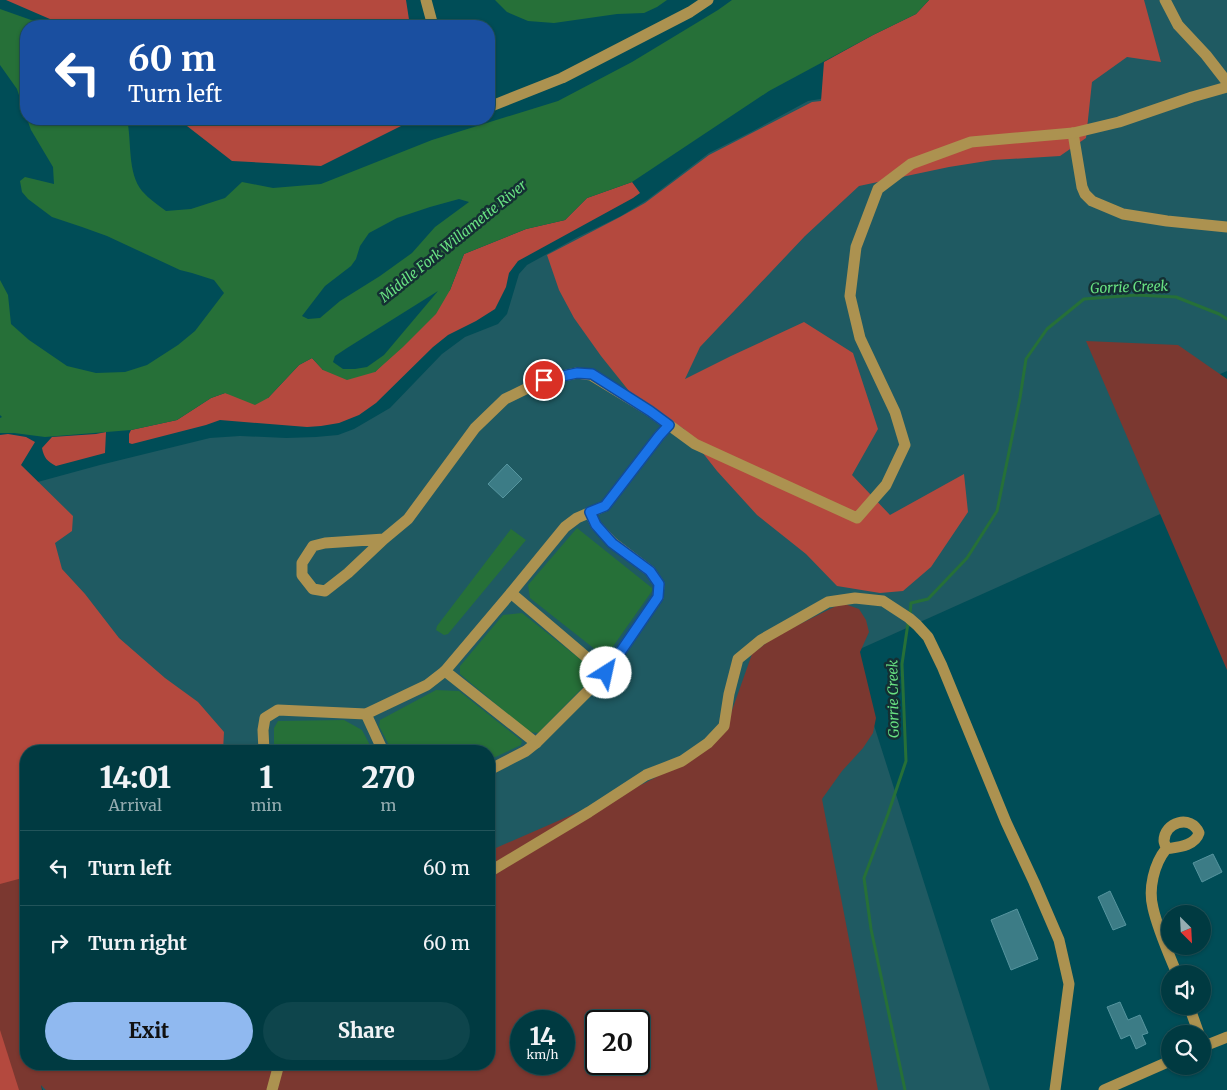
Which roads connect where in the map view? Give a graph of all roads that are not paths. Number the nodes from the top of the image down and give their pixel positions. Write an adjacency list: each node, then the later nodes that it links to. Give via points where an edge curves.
1 (426, 0): 4 (street)
2 (708, 0): 7 (street, via 562,78)
3 (1165, 0): 5 (street, via 1178,25)
4 (432, 20)
5 (1227, 82)
6 (1227, 86): 8 (street, via 1119,122)
7 (495, 105)
8 (1073, 133): 9 (street, via 1082,187 1092,201 1123,214); 10 (street, via 971,142 911,164 878,189 856,248 850,296 860,338 894,412 905,445 886,485 857,518 695,444)
9 (1227, 227)
10 (669, 425): 11 (street, via 605,506); 12 (street, via 592,374 577,373 544,380 505,399 475,428 408,519)
11 (590, 512): 13 (street, via 564,527); 15 (street, via 596,525 612,543 650,571 659,584 658,597)
12 (384, 539): 12 (street, via 325,592 313,589 302,575 302,563 313,546)
13 (511, 593): 14 (street); 15 (street)
14 (445, 671): 16 (street, via 427,685); 17 (street)
15 (605, 673): 17 (street)
16 (366, 714): 18 (street, via 278,710 265,718); 19 (street)
17 (536, 743): 20 (street, via 526,752)
18 (264, 745)
19 (380, 745)
20 (495, 767)
21 (1166, 849): 23 (street, via 1155,871 1151,894 1152,907)
22 (495, 868): 29 (street, via 646,774 682,761 708,743 724,726 738,659 761,640 828,602 855,598 882,601 909,618 928,637 1059,940 1069,984)
23 (1174, 965)
24 (1227, 1036): 25 (street)
25 (1211, 1043)
26 (1161, 1066): 30 (street)
27 (277, 1070): 28 (street)
28 (272, 1090)
29 (1055, 1090)
30 (1104, 1090)

